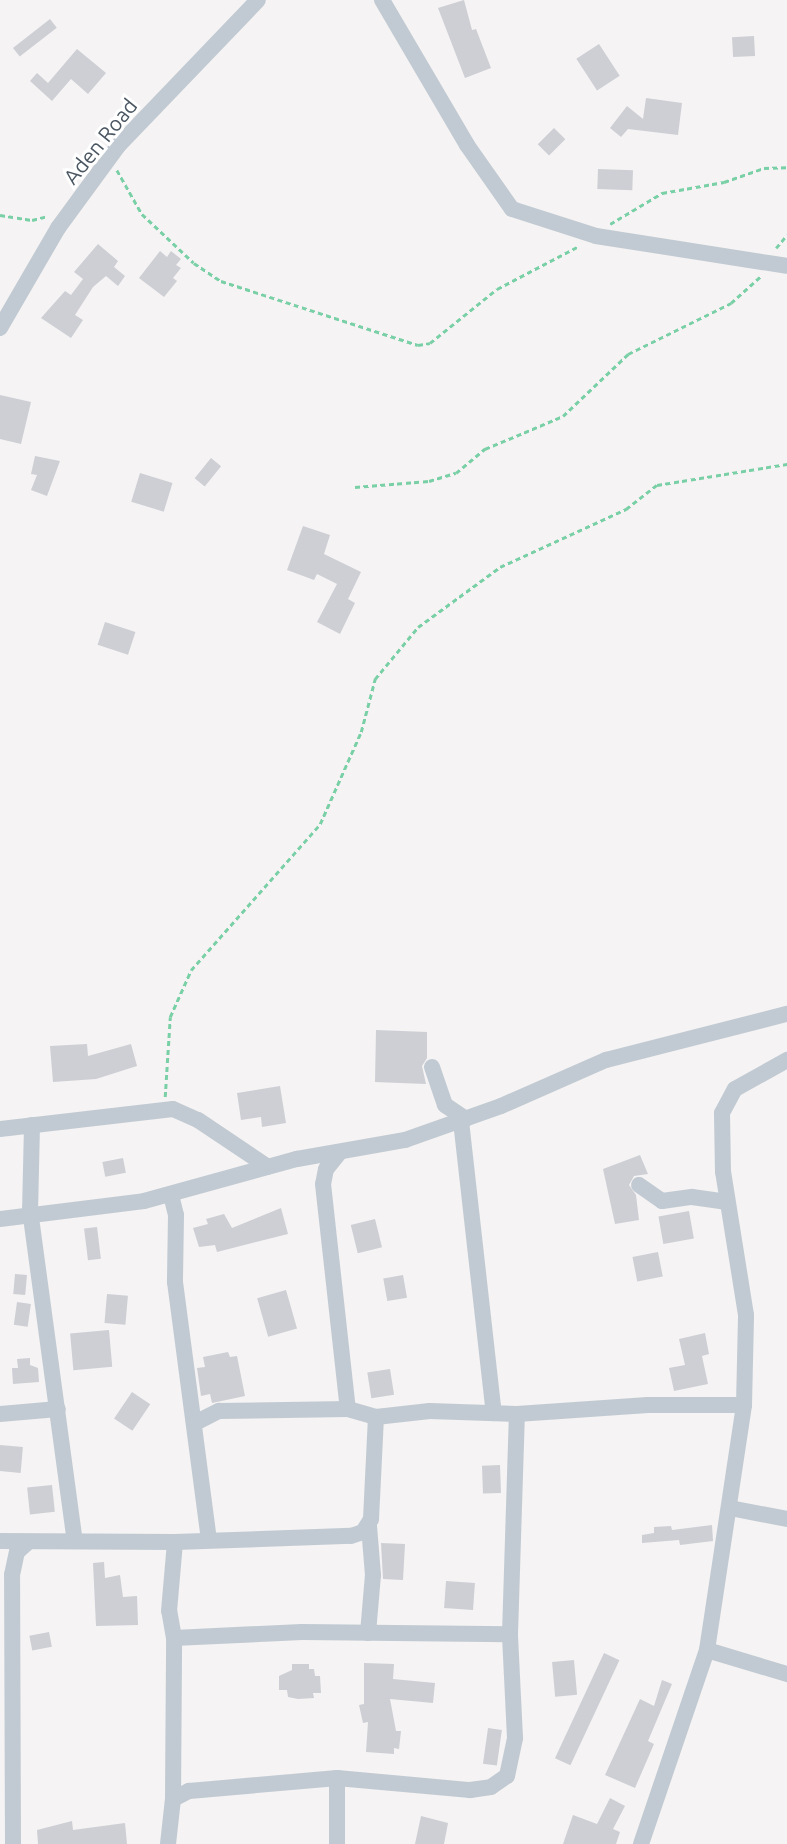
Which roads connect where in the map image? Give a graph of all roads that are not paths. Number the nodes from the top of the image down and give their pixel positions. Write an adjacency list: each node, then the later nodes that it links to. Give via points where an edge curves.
1 (258, 0): 4 (street, Aden Road, via 187,69 111,156 58,228)
2 (382, 0): 3 (street, via 467,145 512,209 596,236)
3 (787, 265)
4 (0, 328)
5 (787, 1014): 8 (street, via 606,1060)
6 (787, 1060): 15 (street, via 735,1089 722,1113)
7 (432, 1067): 8 (street, via 445,1105)
8 (463, 1120): 11 (street, via 405,1140); 21 (street)
9 (32, 1125): 10 (street); 12 (street, via 166,1110 198,1120); 16 (street)
10 (0, 1129)
11 (340, 1152): 12 (street); 20 (street, via 326,1169 323,1184)
12 (268, 1167): 14 (street)
13 (639, 1185): 15 (street, via 662,1200 692,1197)
14 (171, 1195): 16 (street); 25 (street, via 176,1215 175,1282)
15 (726, 1202): 18 (street, via 746,1315)
16 (31, 1216): 17 (street); 19 (street)
17 (0, 1219)
18 (744, 1405): 23 (street, via 648,1405); 26 (street)
19 (58, 1409): 22 (street); 31 (street)
20 (348, 1409): 24 (street); 25 (street, via 219,1411)
21 (494, 1413): 23 (street); 24 (street, via 430,1411)
22 (0, 1414)
23 (517, 1414): 35 (street)
24 (376, 1417): 28 (street)
25 (197, 1422): 29 (street)
26 (730, 1508): 27 (street); 37 (street)
27 (787, 1519)
28 (369, 1526): 29 (street, via 336,1538); 34 (street, via 373,1575)
29 (209, 1539): 33 (street)
30 (0, 1541): 32 (street)
31 (75, 1541): 32 (street); 33 (street)
32 (28, 1542): 41 (street, via 17,1552 12,1575)
33 (175, 1542): 36 (street, via 169,1611)
34 (368, 1633): 35 (street); 36 (street)
35 (510, 1634): 39 (street, via 515,1738 507,1776 491,1787 470,1790)
36 (174, 1638): 40 (street)
37 (707, 1650): 38 (street); 44 (street)
38 (787, 1674)
39 (337, 1778): 40 (street, via 189,1791); 43 (street)
40 (173, 1799): 42 (street)
41 (13, 1844)
42 (168, 1844)
43 (337, 1844)
44 (641, 1844)

